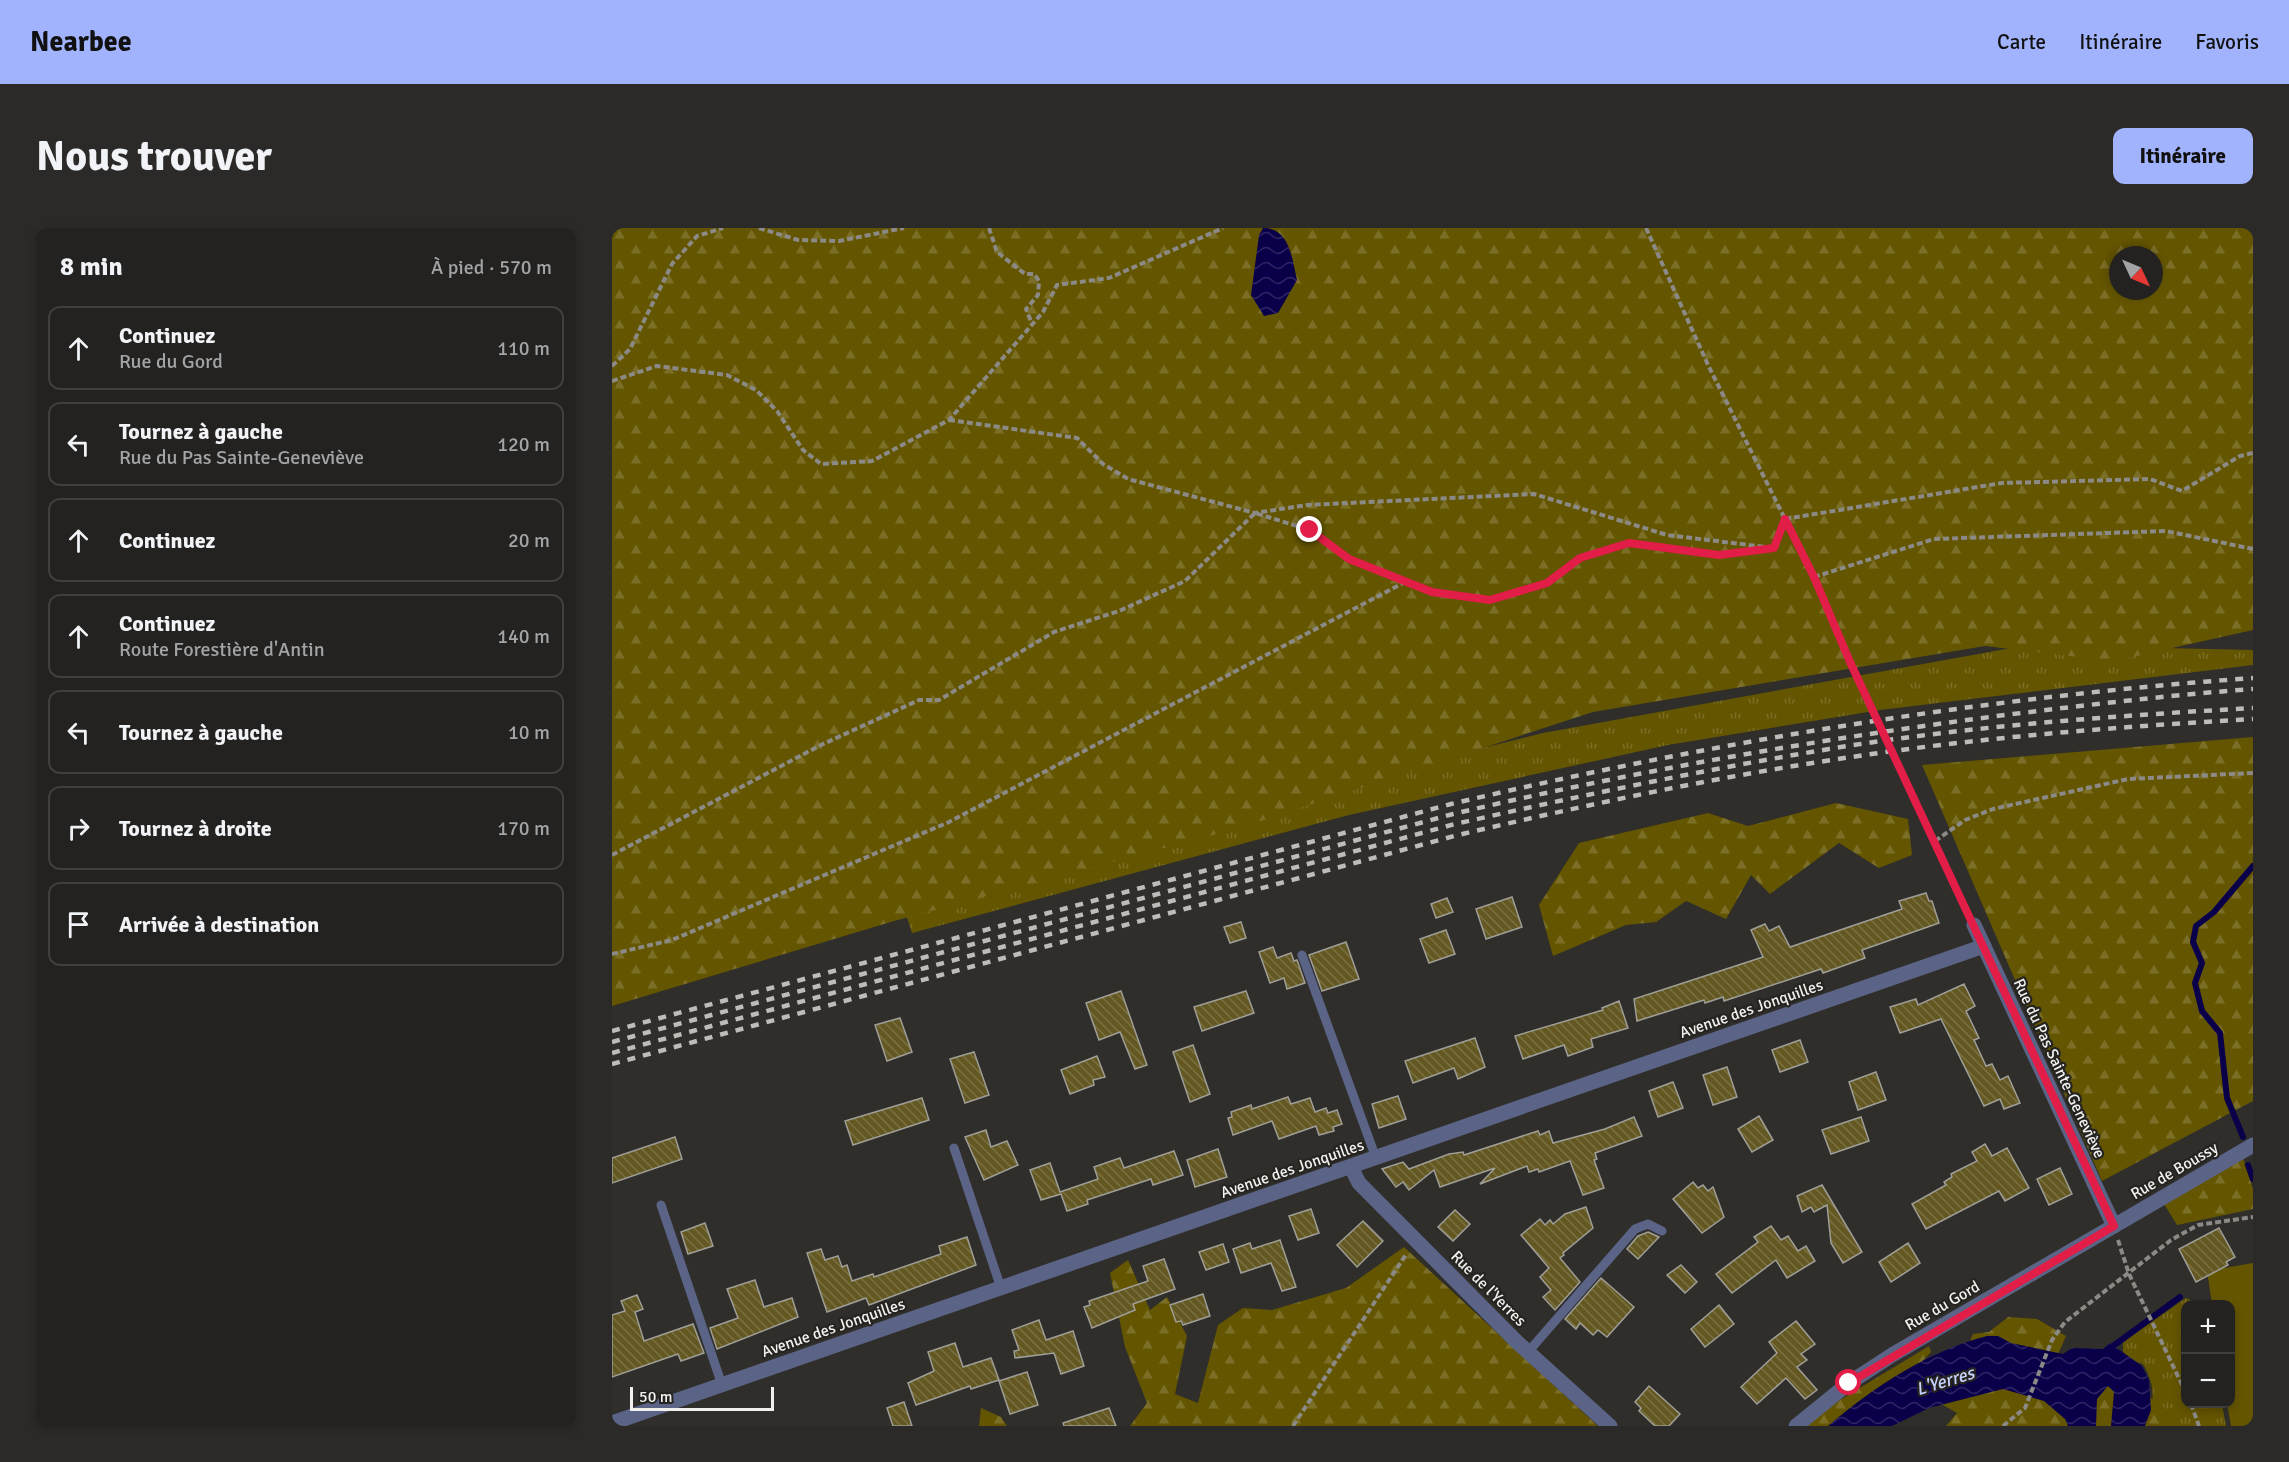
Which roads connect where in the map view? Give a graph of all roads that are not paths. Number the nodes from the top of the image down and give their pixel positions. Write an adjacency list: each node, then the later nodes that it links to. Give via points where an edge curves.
1 (1974, 925): 2 (street, Rue du Pas Sainte-Geneviève)
2 (1984, 946): 6 (street, Avenue des Jonquilles); 9 (street, Rue du Pas Sainte-Geneviève)
3 (1302, 955): 6 (lane)
4 (2253, 1144): 9 (street, Rue de Boussy)
5 (954, 1148): 11 (lane)
6 (1376, 1158): 7 (street, Avenue des Jonquilles)
7 (1351, 1167): 11 (street, Avenue des Jonquilles); 12 (street, Rue de l'Yerres, via 1359,1182)
8 (661, 1205): 13 (lane)
9 (2114, 1226): 16 (street, Rue du Gord, via 1892,1355 1849,1383)
10 (1662, 1231): 12 (lane, via 1648,1224 1635,1229)
11 (1001, 1288): 13 (street, Avenue des Jonquilles)
12 (1528, 1352): 15 (street, Rue de l'Yerres)
13 (722, 1385): 14 (street, Avenue des Jonquilles)
14 (612, 1423)
15 (1610, 1426)
16 (1796, 1426)

